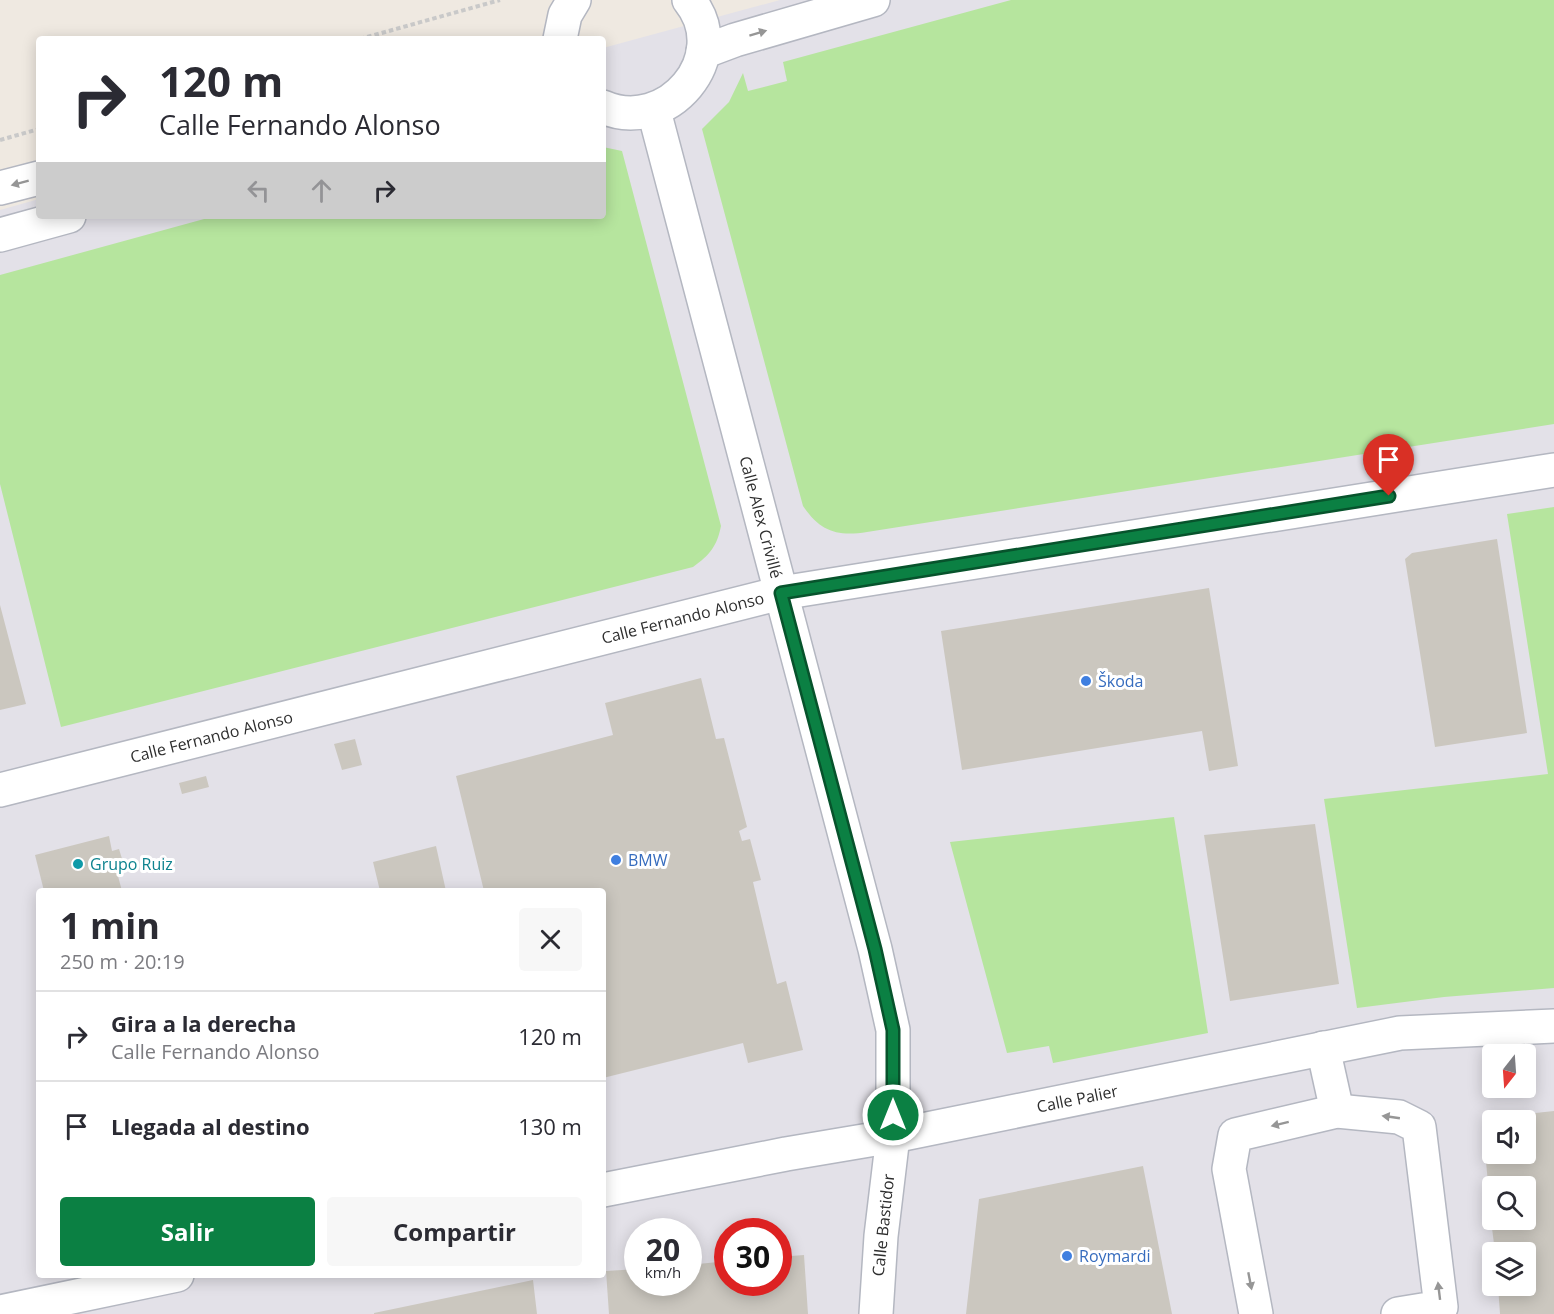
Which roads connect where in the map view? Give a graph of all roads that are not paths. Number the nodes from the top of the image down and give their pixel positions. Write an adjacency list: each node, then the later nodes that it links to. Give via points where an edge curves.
1 (574, 0): 4 (street)
2 (873, 0): 5 (street, one-way to 2)
3 (702, 2): 5 (street)
4 (557, 36)
5 (703, 52): 7 (street, via 687,88)
6 (606, 108): 7 (street, via 633,114)
7 (654, 111): 13 (street, Calle Alex Crivillé)
8 (36, 179): 9 (street, one-way to 9)
9 (0, 188)
10 (58, 219): 11 (street)
11 (0, 235)
12 (1554, 470): 13 (street, Calle Fernando Alonso)
13 (781, 593): 14 (street, Calle Fernando Alonso); 18 (street, Calle Alex Crivillé, via 893,1030)
14 (0, 790)
15 (1554, 1026): 16 (street, Calle Palier, via 1400,1033)
16 (1323, 1048): 17 (street); 18 (street, Calle Palier)
17 (1337, 1111): 23 (street, one-way to 23, via 1235,1135 1229,1169); 24 (street, one-way to 17, via 1441,1306 1419,1127 1400,1118)
18 (893, 1136): 19 (street, Calle Palier); 22 (street, Calle Bastidor)
19 (606, 1189)
20 (163, 1278): 21 (street)
21 (0, 1312)
22 (876, 1314)
23 (1256, 1314)
24 (1398, 1314)

